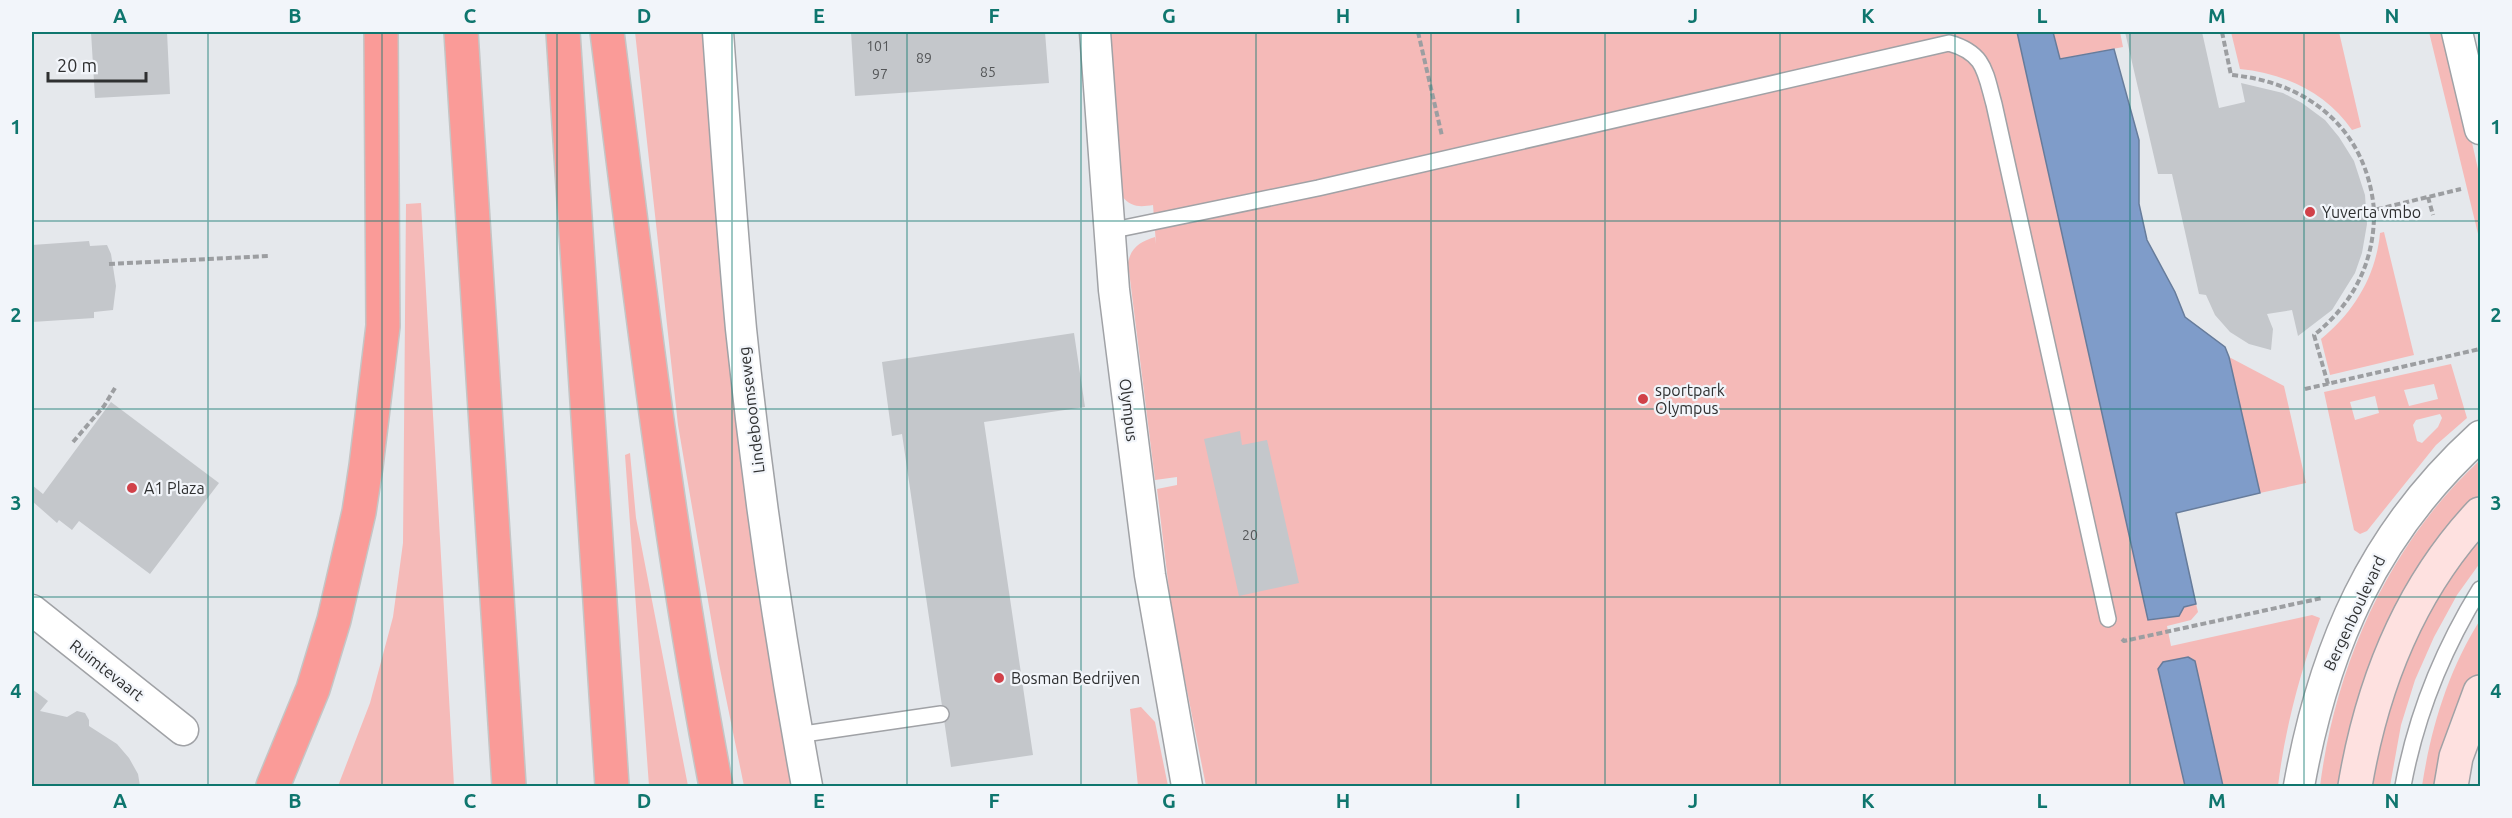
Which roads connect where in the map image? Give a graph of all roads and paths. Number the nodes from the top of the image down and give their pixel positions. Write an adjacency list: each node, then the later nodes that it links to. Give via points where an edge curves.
1 (381, 32): 34 (highway, via 383,326 366,466 334,620 314,689)
2 (460, 32): 35 (highway)
3 (563, 32): 36 (highway)
4 (607, 32): 37 (highway, via 663,479)
5 (718, 32): 33 (street, Lindeboomseweg, via 741,329 762,506)
6 (1095, 32): 16 (street, Olympus)
7 (1418, 32): 11 (path)
8 (2222, 32): 14 (path, via 2231,75 2285,86 2318,105 2335,121 2361,158)
9 (2457, 32): 10 (street)
10 (2481, 129)
11 (1447, 158): 16 (lane); 29 (lane, via 1949,43 1970,51 1983,66 1994,104)
12 (2461, 189): 13 (path)
13 (2428, 197): 14 (path); 15 (path)
14 (2374, 210): 20 (path, via 2371,247 2359,283 2337,314 2314,335)
15 (2433, 215)
16 (1109, 231): 39 (street, Olympus, via 1150,574)
17 (269, 256): 18 (path)
18 (110, 264)
19 (2481, 349): 20 (path)
20 (2328, 384): 22 (path)
21 (115, 388): 24 (path)
22 (2306, 389)
23 (2481, 436): 27 (street, Bergenboulevard, via 2409,512)
24 (73, 442)
25 (2481, 514): 41 (main road, via 2440,564 2392,649 2362,741)
26 (2481, 589): 42 (lane, via 2437,668 2421,712)
27 (2361, 591): 29 (path, via 2124,641); 40 (street, Bergenboulevard, via 2321,686)
28 (32, 610): 32 (street, Ruimtevaart)
29 (2108, 619)
30 (2481, 692): 43 (main road, via 2456,757)
31 (941, 714): 33 (lane)
32 (183, 730)
33 (797, 735): 38 (street, Lindeboomseweg)
34 (273, 786)
35 (509, 786)
36 (612, 786)
37 (716, 786)
38 (807, 786)
39 (1187, 786)
40 (2299, 786)
41 (2355, 786)
42 (2403, 786)
43 (2451, 786)

